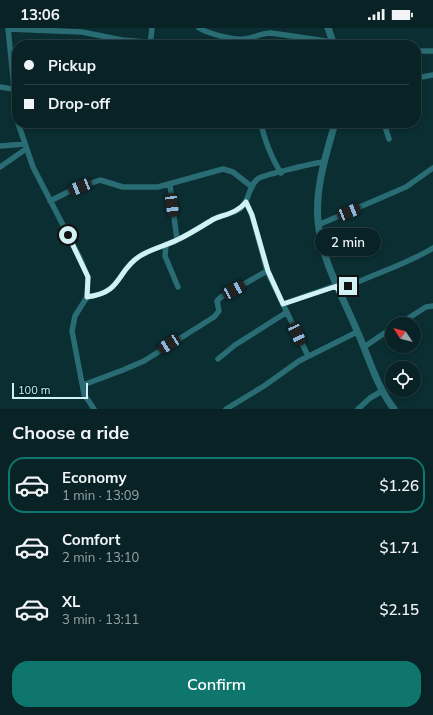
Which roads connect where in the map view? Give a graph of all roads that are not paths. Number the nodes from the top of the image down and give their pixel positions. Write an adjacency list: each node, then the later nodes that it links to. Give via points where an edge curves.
1 (8, 28): 5 (street, via 82,32); 15 (street)
2 (152, 28): 6 (street)
3 (199, 28): 7 (street)
4 (328, 28): 10 (street)
5 (122, 40)
6 (151, 40)
7 (236, 40)
8 (248, 40): 9 (street, via 263,33)
9 (311, 40)
10 (332, 40)
11 (421, 51): 12 (street)
12 (433, 51)
13 (433, 75): 14 (street)
14 (421, 77)
15 (12, 78)
16 (0, 87): 17 (street)
17 (12, 90)
18 (20, 128): 24 (street)
19 (262, 128): 28 (street)
20 (334, 128): 25 (street)
21 (386, 128): 22 (street)
22 (389, 139)
23 (0, 146): 24 (street)
24 (26, 147): 26 (street); 31 (street)
25 (324, 162): 28 (street, via 311,163); 33 (street, via 319,186)
26 (0, 167)
27 (433, 168): 33 (street, via 406,187)
28 (280, 173): 30 (street, via 259,178)
29 (170, 185): 30 (street, via 223,169 233,172); 31 (street, via 123,186 100,180); 34 (street)
30 (252, 187): 32 (street)
31 (50, 201): 40 (street, via 85,269 88,282)
32 (246, 202): 34 (street, via 236,211 215,219); 37 (street)
33 (318, 225): 39 (street)
34 (177, 240): 35 (street)
35 (166, 244): 38 (street, via 165,256); 40 (street, via 135,260 109,291)
36 (433, 248): 39 (street, via 417,258)
37 (268, 271): 41 (street); 50 (street, via 221,297 216,301 219,311 214,317 144,361)
38 (178, 287)
39 (338, 288): 41 (street); 45 (street)
40 (87, 297): 50 (street, via 75,316 72,331)
41 (283, 304): 43 (street)
42 (433, 306): 44 (street, via 426,307)
43 (287, 312): 48 (street); 49 (street, via 235,345)
44 (410, 317)
45 (357, 332): 47 (street); 48 (street)
46 (385, 333): 47 (street)
47 (364, 347): 51 (street)
48 (308, 356): 53 (street)
49 (218, 359)
50 (83, 384): 52 (street, via 84,394)
51 (382, 391): 54 (street); 55 (street)
52 (94, 409)
53 (226, 409)
54 (358, 409)
55 (394, 409)

